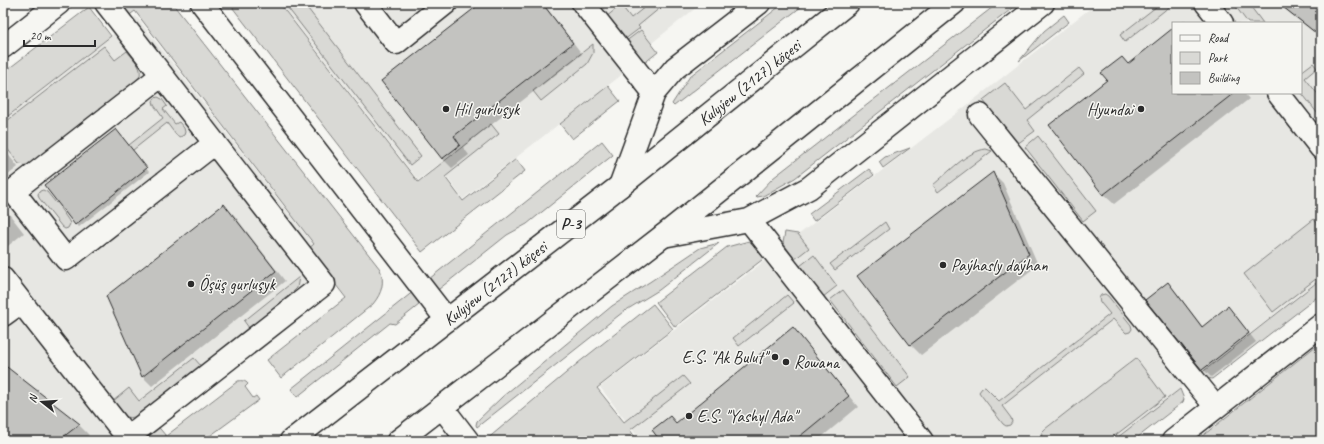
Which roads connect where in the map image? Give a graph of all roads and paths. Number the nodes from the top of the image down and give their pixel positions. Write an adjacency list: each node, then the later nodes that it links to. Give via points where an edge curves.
1 (59, 3): 13 (main road)
2 (106, 3): 14 (main road)
3 (202, 3): 26 (main road)
4 (365, 3): 5 (main road, via 396,43)
5 (446, 3)
6 (583, 3): 15 (main road)
7 (759, 3): 15 (main road, via 675,68)
8 (848, 3): 20 (main road, Kulyýew (2127) köçesi / P-3)
9 (954, 3): 22 (main road)
10 (1043, 3): 21 (main road, via 809,188)
11 (1206, 3): 12 (main road)
12 (1221, 22)
13 (3, 47)
14 (162, 75): 18 (main road); 18 (main road, via 13,191 61,253 66,259)
15 (654, 93): 20 (main road)
16 (1279, 94): 19 (main road)
17 (980, 115): 29 (main road)
18 (215, 143): 30 (main road, via 324,284)
19 (1321, 148)
20 (620, 186): 26 (main road, Kulyýew (2127) köçesi / P-3)
21 (749, 220): 22 (main road); 34 (main road)
22 (663, 236): 28 (main road)
23 (3, 279): 24 (main road)
24 (21, 302): 25 (main road); 30 (main road)
25 (3, 315)
26 (447, 320): 31 (main road, Kulyýew (2127) köçesi / P-3)
27 (1321, 325): 29 (main road)
28 (442, 407): 32 (main road); 33 (main road)
29 (1216, 407): 35 (main road)
30 (125, 439)
31 (291, 441)
32 (398, 441)
33 (468, 441)
34 (922, 441)
35 (1173, 441)

